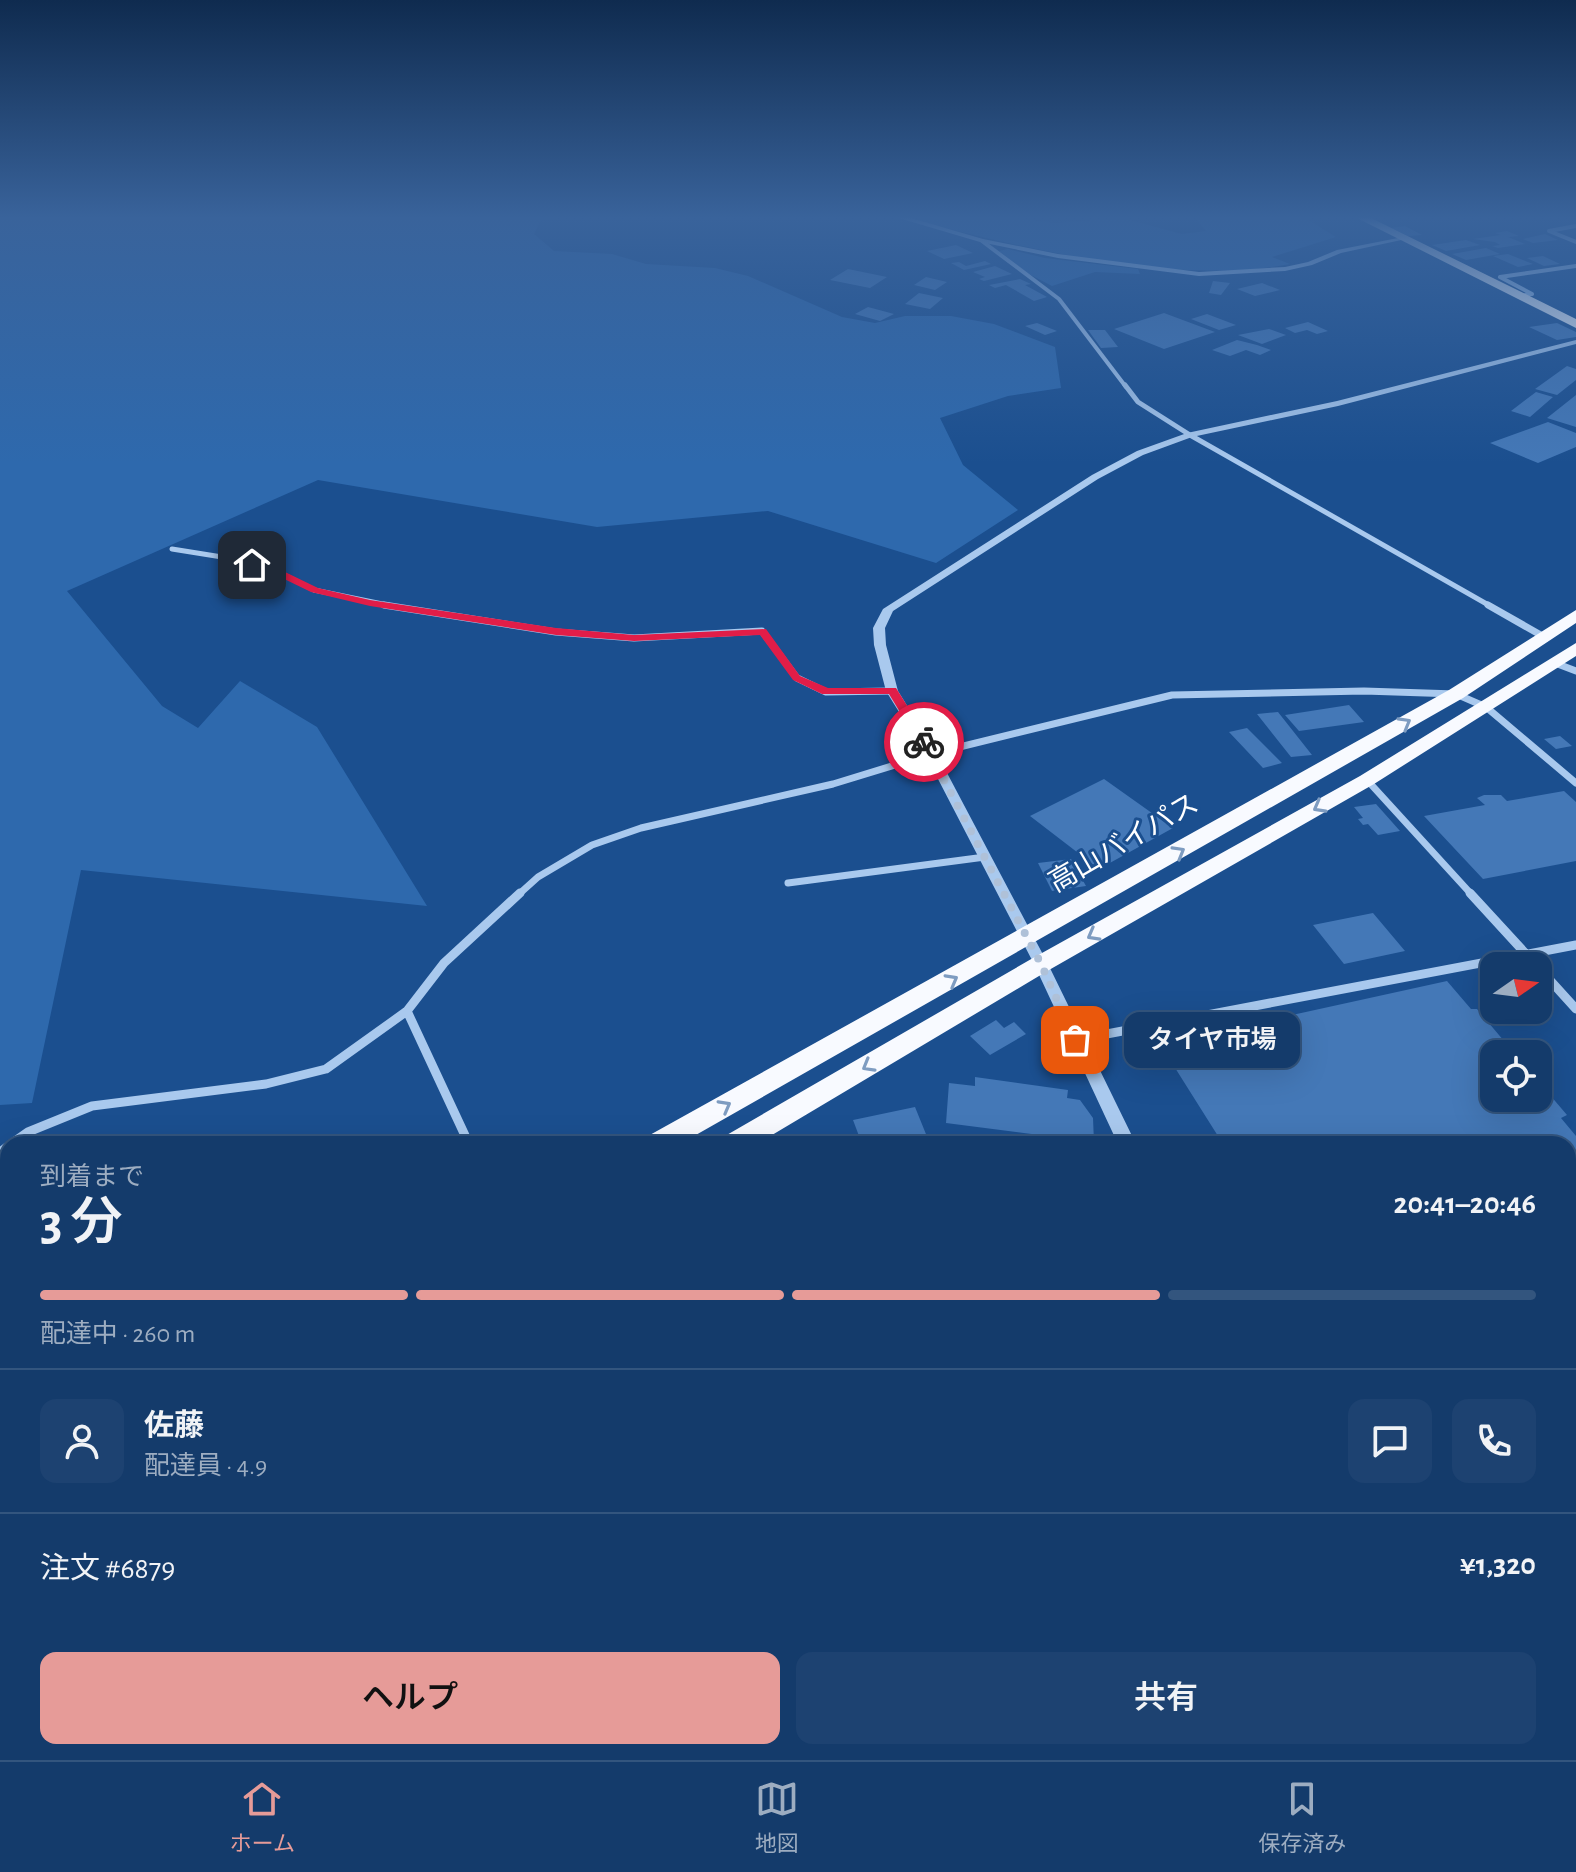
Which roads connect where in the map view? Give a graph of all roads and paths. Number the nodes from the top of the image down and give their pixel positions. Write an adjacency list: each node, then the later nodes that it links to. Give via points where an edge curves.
1 (1058, 298): 5 (street, via 1138,402)
2 (1523, 298): 3 (highway)
3 (1576, 324)
4 (1576, 342): 5 (street)
5 (1190, 435): 8 (street); 11 (street, via 1095,477 888,609 879,628)
6 (172, 549): 11 (street, via 222,557 282,574 314,590 370,603 556,632 634,638 762,631 797,678 826,692)
7 (1576, 615): 8 (highway, 高山バイパス)
8 (1546, 638): 12 (highway, 高山バイパス)
9 (1576, 648): 10 (highway)
10 (1565, 667): 13 (highway)
11 (892, 691): 14 (street)
12 (1456, 694): 13 (street); 14 (street, via 1172,695); 19 (highway, 高山バイパス, one-way to 12)
13 (1486, 707): 15 (highway); 16 (street)
14 (931, 754): 17 (street); 27 (street, via 592,845 538,877 444,963)
15 (1367, 780): 21 (street); 23 (highway, one-way to 23)
16 (1576, 783)
17 (985, 857): 18 (street); 19 (street)
18 (788, 883)
19 (1027, 938): 23 (street); 31 (highway, 高山バイパス, one-way to 19)
20 (1576, 945): 22 (street)
21 (1524, 952)
22 (1542, 952)
23 (1041, 964): 28 (street); 32 (highway, one-way to 32)
24 (1480, 964): 28 (street)
25 (1552, 982): 26 (street)
26 (1576, 1009)
27 (407, 1011): 29 (street, via 326,1069 266,1084 92,1106); 30 (street)
28 (1075, 1040): 33 (street)
29 (22, 1136)
30 (465, 1136)
31 (671, 1136)
32 (748, 1136)
33 (1123, 1136)

